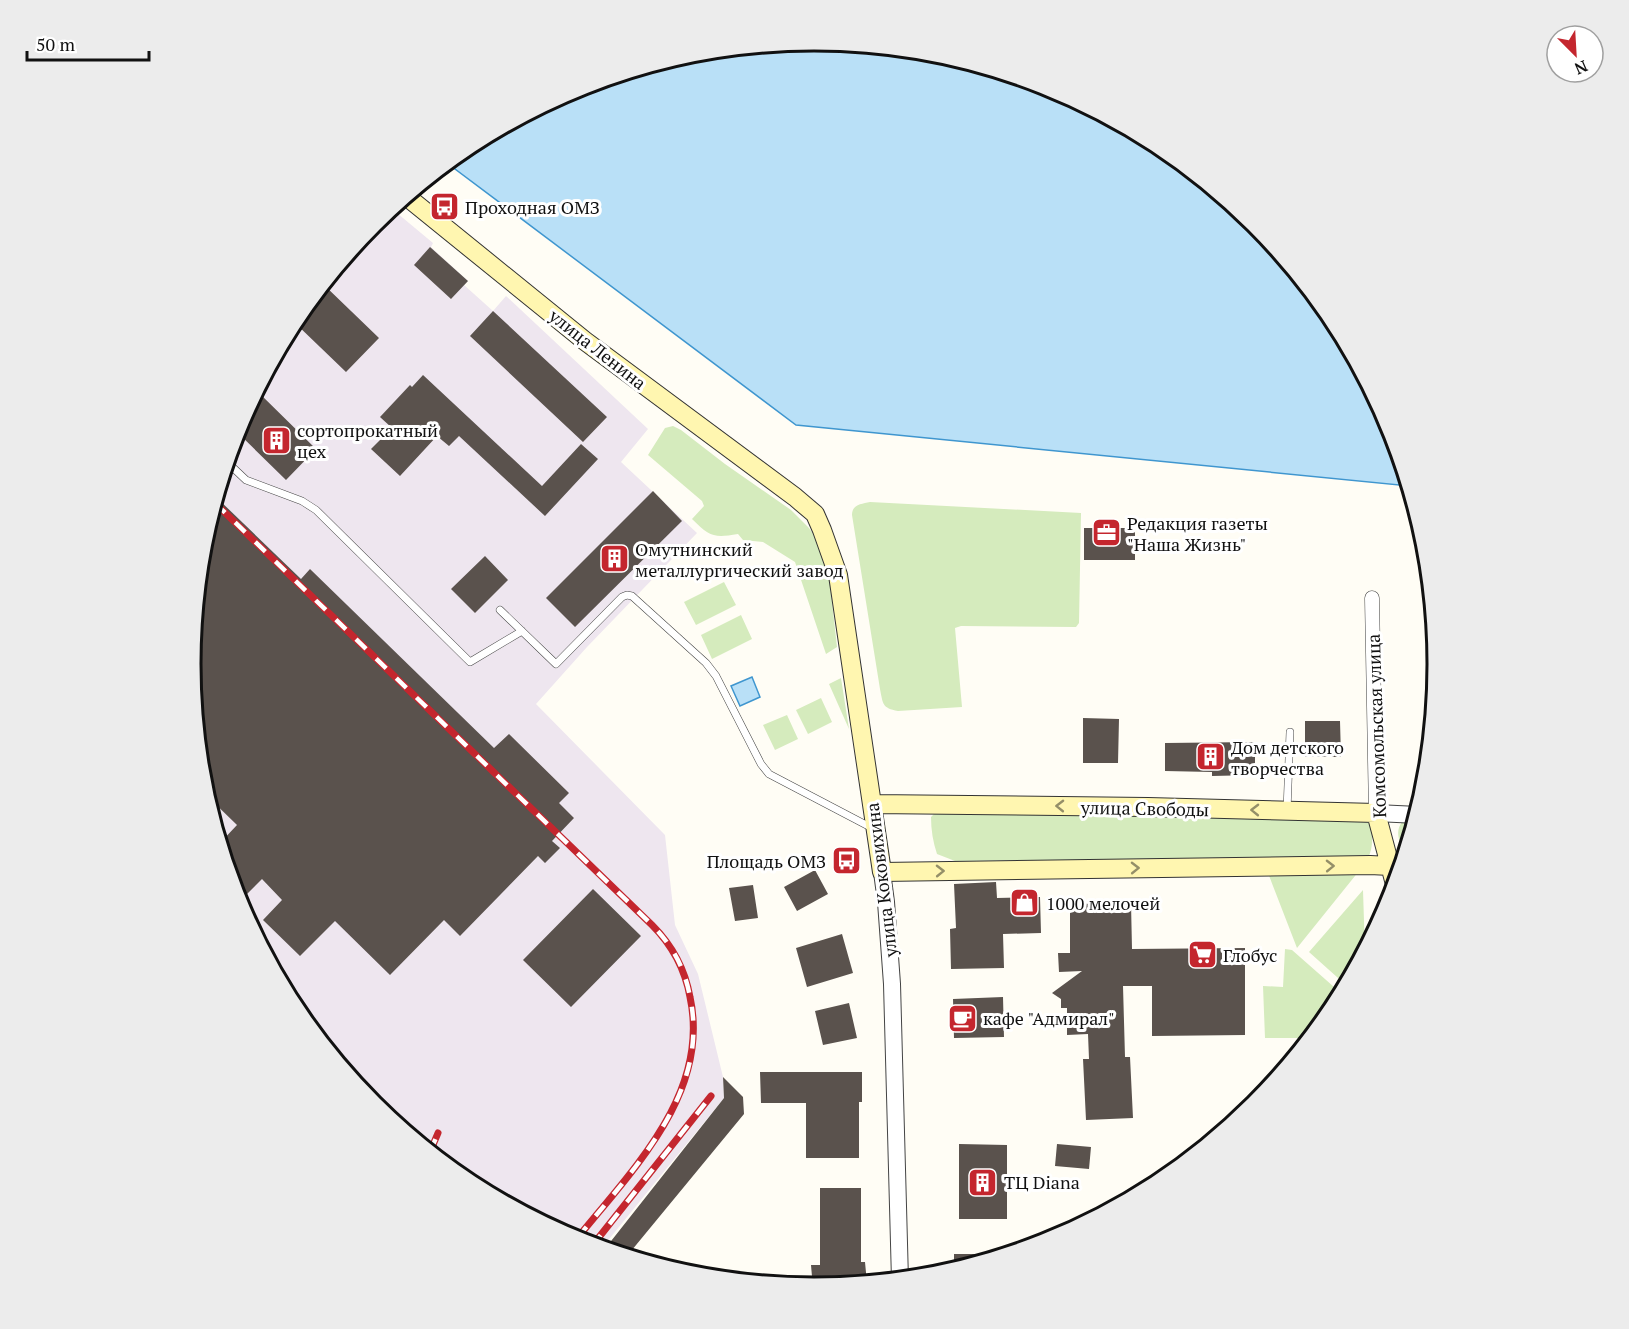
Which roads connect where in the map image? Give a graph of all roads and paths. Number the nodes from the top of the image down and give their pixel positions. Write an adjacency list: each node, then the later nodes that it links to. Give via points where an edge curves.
1 (412, 201): 3 (main road, улица Ленина, via 585,341)
2 (234, 468): 6 (lane, via 246,480 316,510 470,662)
3 (795, 497): 8 (main road, улица Коковихина, via 815,514 838,575)
4 (1372, 598): 10 (street, Комсомольская улица)
5 (500, 610): 6 (lane)
6 (522, 631): 12 (lane, via 556,664 622,597 632,597 716,676 769,774)
7 (1290, 732): 9 (lane)
8 (872, 804): 9 (main road, улица Свободы, one-way to 8); 12 (main road, улица Коковихина)
9 (1287, 811): 10 (main road, улица Свободы)
10 (1376, 813): 11 (street, улица Свободы); 13 (main road, Комсомольская улица)
11 (1409, 815)
12 (876, 830): 15 (main road, улица Коковихина)
13 (1395, 863)
14 (1394, 866): 15 (main road, one-way to 14)
15 (882, 872): 16 (street, улица Коковихина, via 892,984)
16 (900, 1272)

